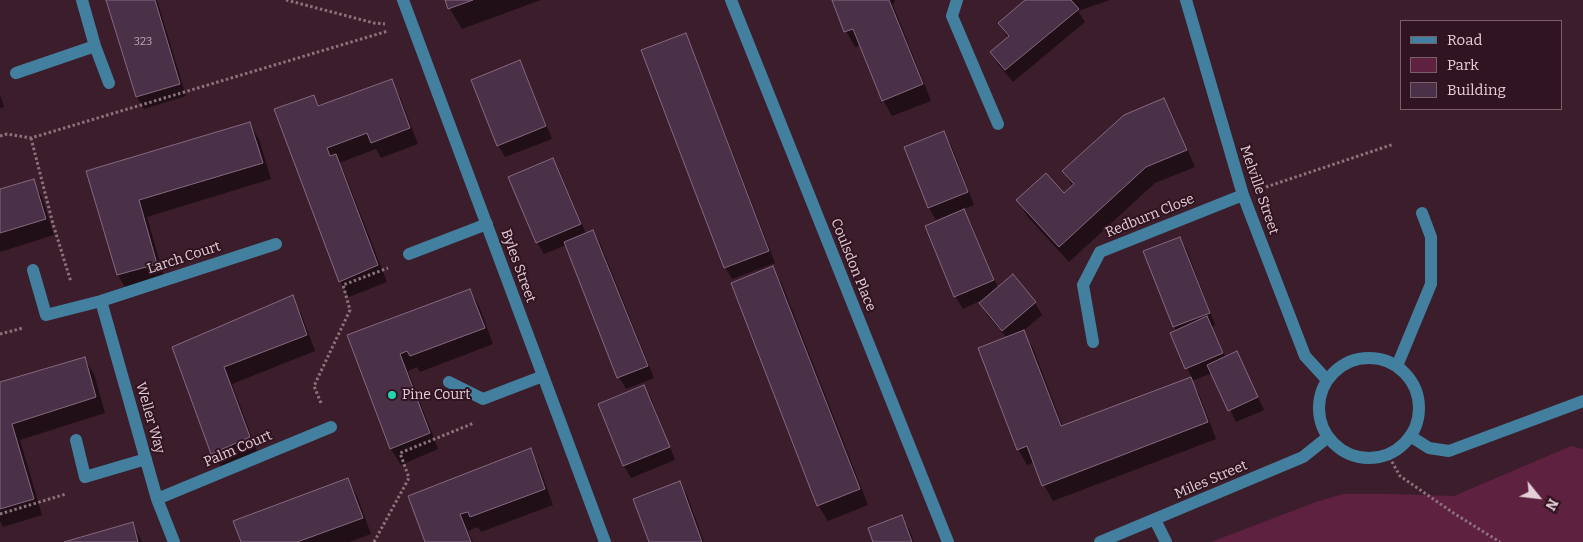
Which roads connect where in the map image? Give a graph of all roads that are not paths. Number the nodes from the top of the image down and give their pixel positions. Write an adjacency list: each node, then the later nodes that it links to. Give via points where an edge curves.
1 (82, 0): 6 (street)
2 (403, 0): 12 (street, Byles Street)
3 (730, 0): 32 (street, Coulsdon Place)
4 (957, 0): 9 (street, via 952,16)
5 (1186, 0): 10 (street, Melville Street)
6 (95, 46): 7 (street); 8 (street)
7 (16, 73)
8 (108, 83)
9 (998, 124)
10 (1243, 195): 17 (street, Redburn Close, via 1100,252 1083,285); 20 (street, Melville Street, via 1305,356)
11 (1422, 213): 18 (street, via 1432,237 1431,284)
12 (487, 224): 14 (street); 19 (street, Byles Street)
13 (276, 244): 16 (street, Larch Court)
14 (410, 254)
15 (33, 270): 16 (street, Larch Court, via 46,315)
16 (101, 301): 27 (street, Weller Way)
17 (1093, 342)
18 (1397, 366): 20 (street, via 1372,358 1355,360 1339,368); 24 (street, via 1413,386 1418,403 1417,420)
19 (543, 376): 21 (street, via 483,399); 31 (street, Byles Street)
20 (1327, 380): 25 (street, via 1320,396 1319,413)
21 (449, 382)
22 (1583, 401): 24 (street, via 1448,451 1429,448)
23 (331, 427): 28 (street, Palm Court)
24 (1410, 436): 25 (street, via 1398,448 1382,456 1365,458 1348,453)
25 (1328, 437): 29 (street, Miles Street, via 1302,457)
26 (76, 440): 27 (street, via 86,477)
27 (146, 459): 28 (street, Weller Way)
28 (156, 499): 30 (street, Weller Way)
29 (1155, 520): 33 (street, Miles Street); 34 (street)
30 (174, 542)
31 (605, 542)
32 (948, 542)
33 (1100, 542)
34 (1166, 542)

